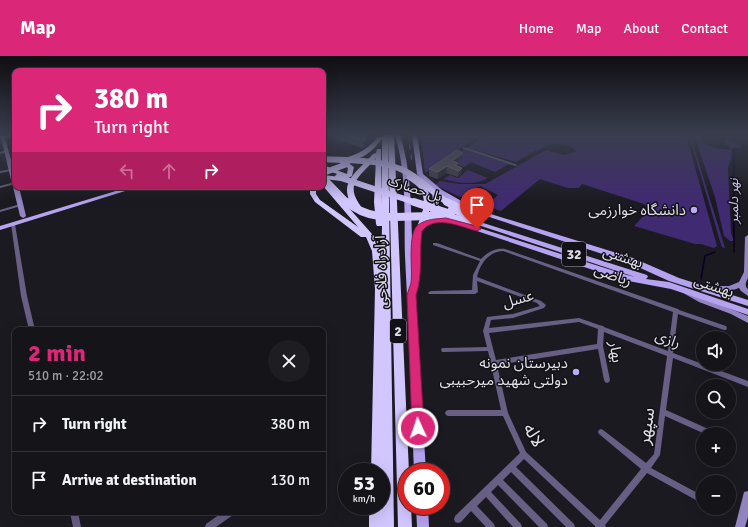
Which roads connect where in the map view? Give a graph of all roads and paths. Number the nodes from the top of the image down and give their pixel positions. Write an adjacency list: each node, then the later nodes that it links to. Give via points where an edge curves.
1 (8, 157): 17 (street)
2 (356, 157): 10 (highway)
3 (373, 157): 38 (highway, via 350,183 348,192 352,203)
4 (379, 157): 61 (highway, via 378,202 382,281)
5 (382, 157): 61 (highway, آزادراه فلاحی / 2)
6 (392, 157): 100 (highway, آزادراه فلاحی / 2)
7 (402, 157): 59 (main road, via 408,190)
8 (417, 157): 28 (main road, via 420,174)
9 (493, 157): 15 (street)
10 (336, 159): 11 (highway); 23 (highway, via 351,167 350,175 342,179)
11 (326, 160)
12 (326, 160): 14 (highway, bridge)
13 (326, 160): 46 (highway, bridge, via 379,166 410,177 424,190 428,200 428,208)
14 (362, 161): 18 (highway, bridge); 36 (highway, bridge, via 388,164 406,170 436,195)
15 (516, 164)
16 (326, 168): 22 (highway, پل حصارک / 32)
17 (11, 170): 19 (street); 21 (street)
18 (326, 171)
19 (0, 172)
20 (326, 172): 22 (highway, پل حصارک / 32)
21 (12, 174)
22 (341, 175): 39 (highway, پل حصارک / 32, bridge); 43 (highway, پل حصارک / 32, bridge)
23 (326, 177)
24 (326, 180): 38 (highway, bridge, via 347,204)
25 (12, 185): 27 (street)
26 (326, 185): 50 (highway, via 368,234)
27 (0, 187)
28 (435, 187): 36 (main road); 46 (main road, via 436,206)
29 (16, 190): 35 (street)
30 (111, 190): 34 (main road)
31 (114, 190): 34 (main road)
32 (124, 190): 45 (main road)
33 (313, 190): 50 (highway, via 317,201 364,235)
34 (97, 194): 40 (main road)
35 (20, 205): 37 (street); 40 (street)
36 (460, 206): 41 (main road, via 444,203 438,206 437,214); 44 (main road); 53 (main road, via 630,260)
37 (0, 211)
38 (363, 213): 43 (highway, bridge, via 390,217 444,217)
39 (469, 215): 44 (main road, بهشتى / 32)
40 (23, 216): 42 (main road)
41 (446, 220): 46 (main road, via 430,222); 53 (main road, via 626,278)
42 (0, 223)
43 (477, 223): 53 (main road, بهشتى / 32)
44 (496, 223): 53 (main road, بهشتى / 32, via 651,272)
45 (13, 224): 47 (main road); 65 (street)
46 (421, 227): 59 (main road, via 418,231 415,284)
47 (0, 228)
48 (748, 237): 54 (street, via 747,272)
49 (435, 244): 51 (street)
50 (376, 251): 82 (highway, via 379,289)
51 (484, 261): 52 (street, ریاضی); 62 (street, ریاضی, via 493,251 509,251)
52 (475, 278): 57 (street, ریاضی, via 475,292); 68 (street, عسل, via 542,305 513,316 489,318)
53 (673, 283): 55 (main road, بهشتی / 32); 56 (main road, بهشتی / 32)
54 (742, 284): 55 (street, via 730,288); 58 (street)
55 (699, 288): 60 (main road, بهشتی / 32)
56 (685, 291): 63 (main road, بهشتی / 32); 64 (street, via 699,300 739,314)
57 (432, 293)
58 (748, 293)
59 (411, 295): 83 (main road)
60 (748, 303)
61 (386, 304): 99 (highway, آزادراه فلاحی / 2)
62 (676, 310): 67 (street, ریاضی); 72 (street, سپهر)
63 (748, 312)
64 (748, 320)
65 (31, 327)
66 (601, 327): 68 (street, رازی, via 579,320); 69 (street, بهار); 72 (street, رازی)
67 (724, 328)
68 (486, 331): 70 (street, لاله)
69 (600, 346): 73 (street); 74 (street, بهار)
70 (490, 349): 71 (street); 73 (street, لاله)
71 (444, 350)
72 (671, 354): 75 (street, رازی); 76 (street, سپهر)
73 (493, 363): 78 (street, لاله)
74 (607, 380)
75 (748, 384)
76 (663, 412): 79 (street); 85 (street, سپهر, via 657,455)
77 (448, 413): 78 (street)
78 (505, 413): 81 (street, لاله)
79 (697, 427)
80 (601, 432): 85 (street)
81 (524, 454): 84 (street); 106 (street, لاله)
82 (377, 463)
83 (420, 463)
84 (511, 467): 86 (street); 105 (street)
85 (647, 469): 88 (street); 106 (street, سپهر)
86 (498, 480): 87 (street); 104 (street)
87 (486, 492): 90 (street); 103 (street)
88 (696, 496)
89 (748, 496): 107 (street)
90 (472, 506): 95 (street); 102 (street)
91 (75, 515): 96 (street)
92 (226, 515): 97 (street)
93 (376, 515): 98 (highway)
94 (422, 515): 101 (main road)
95 (458, 519)
96 (77, 527)
97 (209, 527)
98 (376, 527)
99 (387, 527)
100 (405, 527)
101 (423, 527)
102 (491, 527)
103 (518, 527)
104 (544, 527)
105 (571, 527)
106 (601, 527)
107 (740, 527)

